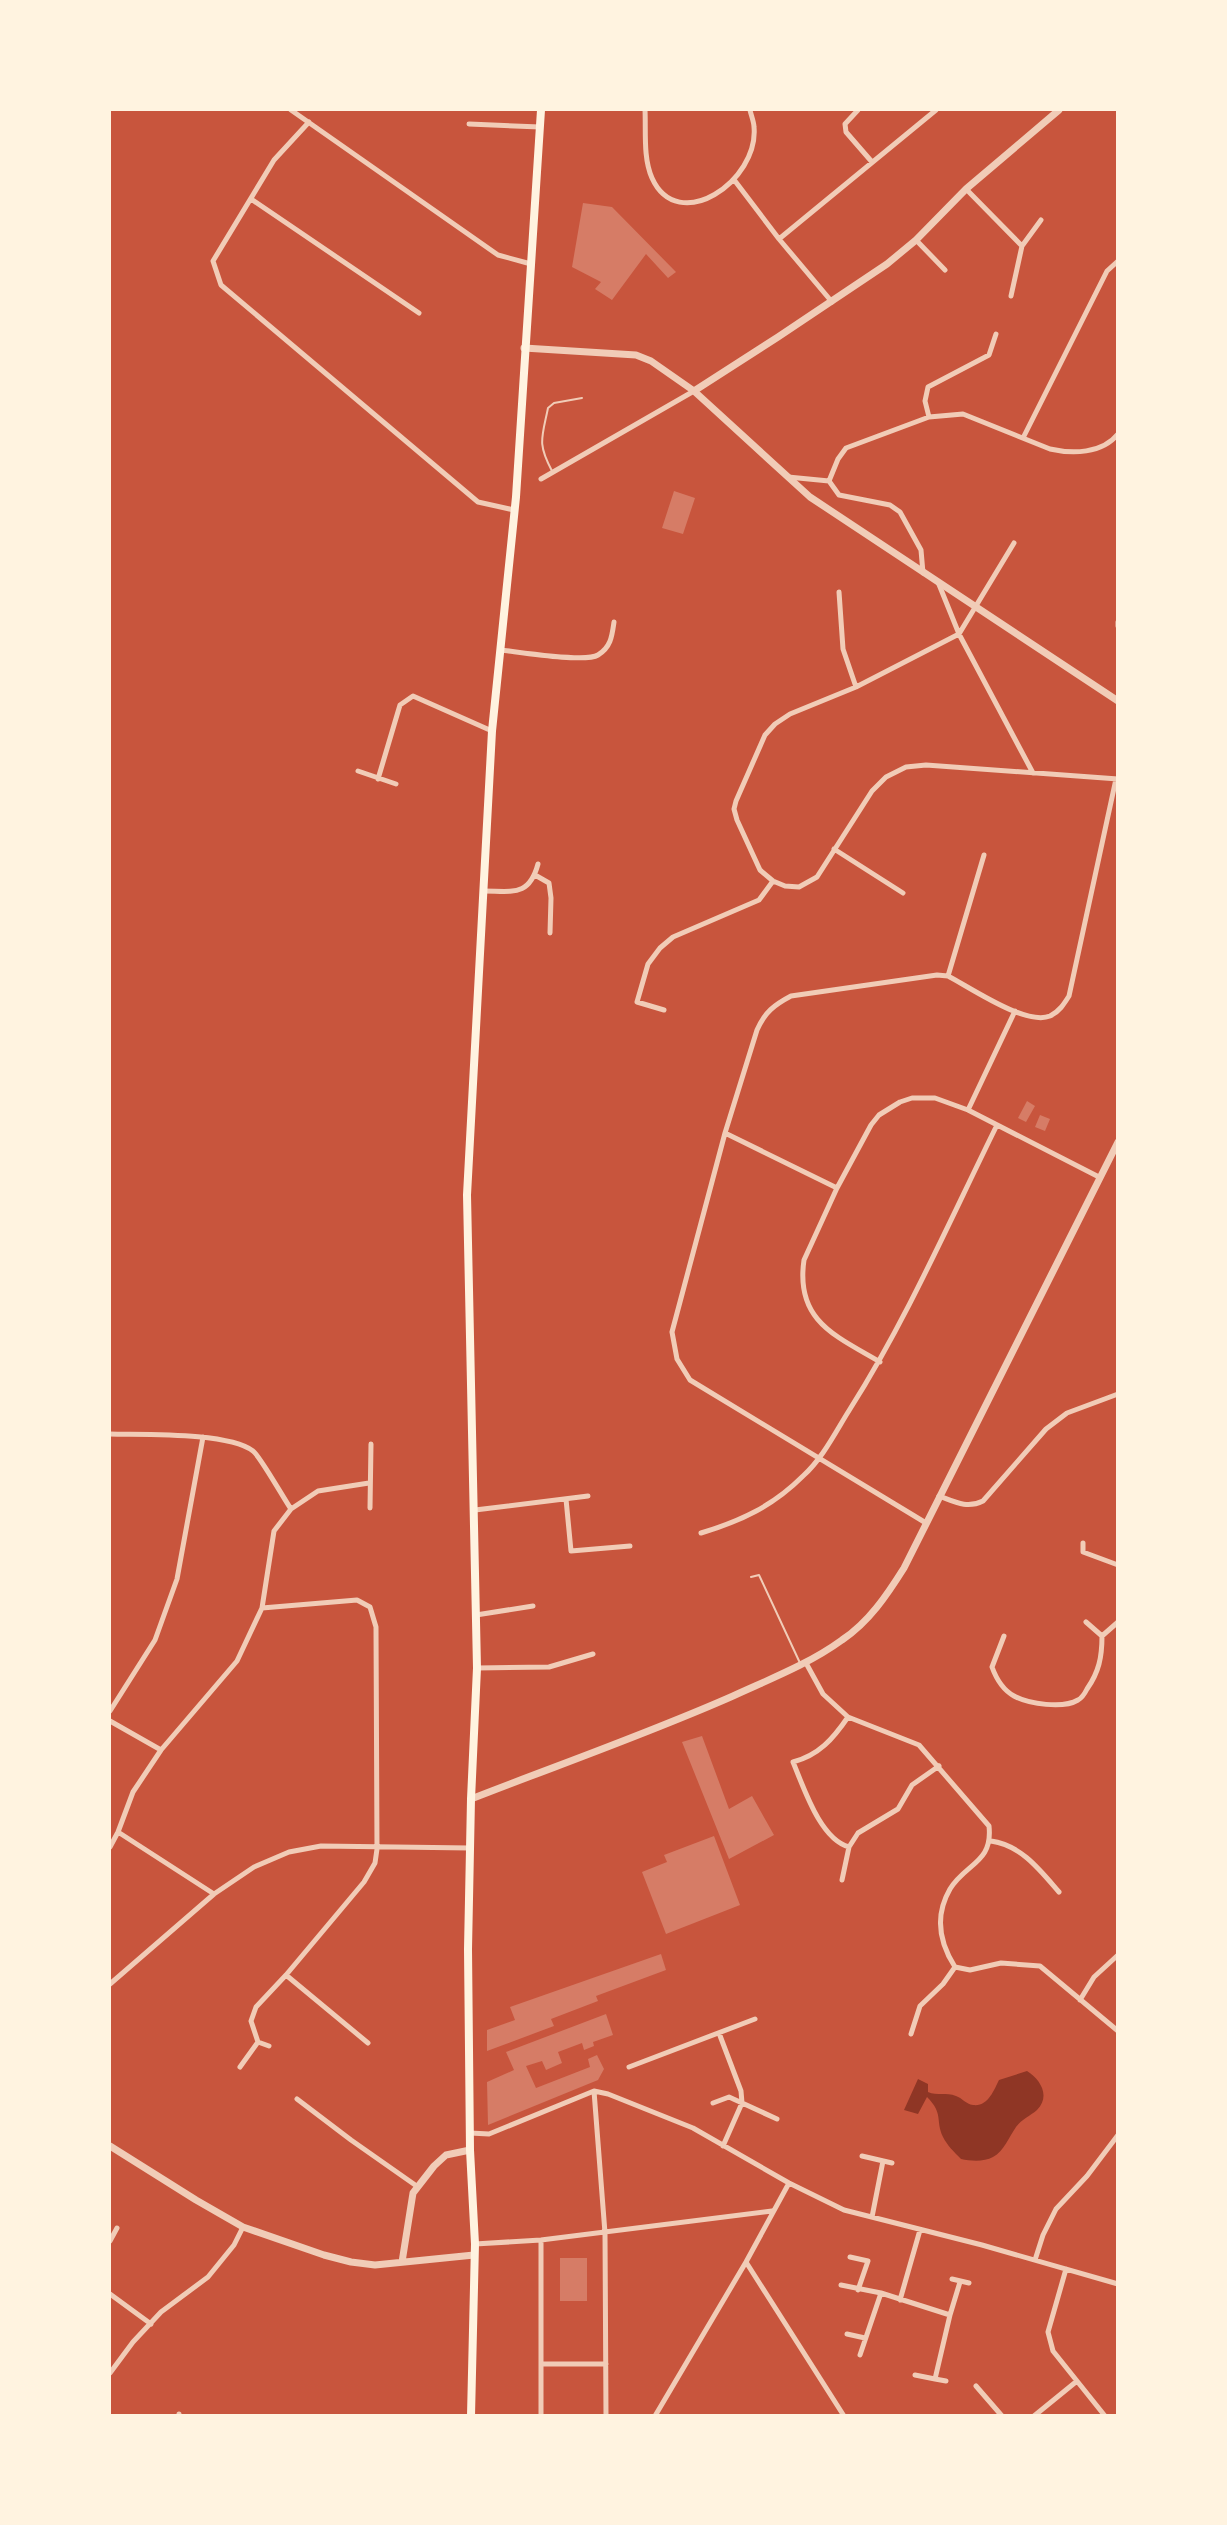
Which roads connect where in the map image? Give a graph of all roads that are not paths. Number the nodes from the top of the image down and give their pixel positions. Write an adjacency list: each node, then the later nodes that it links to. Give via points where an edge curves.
1 (291, 110): 8 (street)
2 (541, 110): 10 (highway)
3 (645, 110): 12 (street, via 648,166 660,190 671,198 696,202 710,198)
4 (750, 110): 12 (street, via 753,141)
5 (858, 110): 11 (street, via 845,124 846,132)
6 (936, 110): 11 (street)
7 (1059, 110): 13 (street)
8 (309, 122): 14 (street, via 274,160); 20 (street, via 498,255)
9 (469, 124): 10 (street)
10 (540, 127): 20 (highway)
11 (872, 162): 16 (street)
12 (735, 181): 16 (street)
13 (966, 189): 17 (street); 18 (street)
14 (251, 199): 24 (street); 36 (street, via 213,261 221,285 478,502)
15 (1041, 220): 18 (street)
16 (778, 239): 23 (street)
17 (916, 240): 21 (street); 23 (street)
18 (1022, 246): 22 (street)
19 (1118, 261): 31 (street, via 1107,272)
20 (531, 264): 26 (highway)
21 (945, 270)
22 (1011, 296)
23 (831, 302): 27 (street)
24 (419, 313)
25 (996, 334): 29 (street, via 989,355 928,387)
26 (524, 348): 27 (street, via 636,355); 36 (highway)
27 (694, 391): 32 (street); 33 (street)
28 (582, 398): 32 (lane, via 548,408 541,443)
29 (929, 417): 31 (street, via 963,414); 35 (street, via 846,448)
30 (1118, 434): 31 (street, via 1105,444 1078,453 1050,449)
31 (1023, 438)
32 (552, 472): 34 (street)
33 (787, 477): 35 (street); 38 (street)
34 (541, 479)
35 (829, 481): 38 (street, via 839,495 890,505 900,512 921,550)
36 (514, 510): 46 (highway)
37 (1014, 543): 41 (street)
38 (923, 573): 39 (street)
39 (938, 582): 41 (street); 45 (street)
40 (839, 592): 47 (street, via 843,649)
41 (974, 606): 45 (street); 48 (street)
42 (614, 622): 46 (street, via 612,639 597,656)
43 (1118, 622): 44 (street)
44 (1118, 626)
45 (959, 634): 47 (street); 51 (street)
46 (501, 650): 49 (highway)
47 (856, 687): 59 (street, via 790,714 776,724 765,735 736,801 734,809 742,832 760,870)
48 (1118, 701)
49 (492, 731): 53 (street, via 413,696 400,705); 60 (highway)
50 (358, 771): 53 (street)
51 (1033, 773): 52 (street); 55 (street, via 926,765 897,770 872,791)
52 (1117, 778): 65 (street, via 1069,996 1062,1008 1050,1016 1034,1018)
53 (378, 779): 54 (street)
54 (396, 784)
55 (834, 849): 59 (street, via 824,868 808,883 799,887); 61 (street)
56 (984, 855): 63 (street)
57 (538, 864): 58 (street)
58 (535, 875): 60 (street, via 520,891); 62 (street, via 549,883)
59 (773, 881): 64 (street, via 759,900 673,937 660,948 648,964 637,1002)
60 (483, 891): 84 (highway, via 467,1195)
61 (903, 893)
62 (550, 933)
63 (948, 976): 65 (street); 68 (street, via 791,996 775,1004 757,1029)
64 (664, 1010)
65 (1015, 1011): 66 (street)
66 (968, 1110): 67 (street); 71 (street, via 924,1097 892,1107 871,1125)
67 (997, 1125): 70 (street); 72 (street)
68 (725, 1133): 71 (street); 77 (street, via 672,1332 676,1359 690,1380)
69 (1118, 1142): 70 (street)
70 (1099, 1177): 80 (street)
71 (837, 1188): 72 (street, via 804,1260 806,1300 812,1314 827,1330)
72 (880, 1362): 77 (street)
73 (1118, 1394): 80 (street, via 1067,1413 1046,1429 983,1501 974,1506 963,1505)
74 (110, 1434): 75 (street)
75 (203, 1437): 83 (street, via 225,1440 253,1451); 101 (street, via 177,1579 155,1640)
76 (371, 1444): 78 (street)
77 (818, 1460): 85 (street); 86 (street, via 773,1502 736,1522)
78 (369, 1483): 82 (street); 83 (street, via 318,1491)
79 (588, 1496): 81 (street)
80 (939, 1496): 85 (street)
81 (566, 1499): 84 (street); 88 (street, via 572,1551)
82 (370, 1508)
83 (291, 1509): 92 (street, via 274,1531)
84 (475, 1510): 93 (highway)
85 (926, 1523): 99 (street, via 887,1595 864,1622 844,1640)
86 (701, 1533)
87 (1083, 1543): 89 (street, via 1083,1552)
88 (630, 1546)
89 (1118, 1565)
90 (751, 1577): 99 (lane, via 759,1575)
91 (533, 1606): 93 (street)
92 (261, 1608): 104 (street, via 237,1661); 112 (street, via 357,1600 370,1607 376,1628)
93 (476, 1615): 100 (highway)
94 (1086, 1622): 97 (street)
95 (1118, 1622): 97 (street)
96 (1004, 1636): 97 (street, via 992,1667 996,1680 1013,1696 1048,1705 1080,1700 1095,1678 1102,1658)
97 (1102, 1636)
98 (593, 1654): 100 (street, via 549,1667)
99 (803, 1664): 102 (street, via 823,1694); 106 (street, via 696,1712)
100 (477, 1668): 106 (highway)
101 (110, 1711)
102 (848, 1718): 105 (street, via 919,1745); 110 (street, via 832,1740 807,1758 793,1762 813,1810 837,1844)
103 (110, 1721): 104 (street)
104 (161, 1750): 107 (street, via 133,1792)
105 (939, 1766): 108 (street, via 989,1826); 110 (street, via 912,1785 898,1809 858,1833)
106 (471, 1799): 111 (highway)
107 (118, 1832): 109 (street); 115 (street)
108 (991, 1841): 114 (street, via 1005,1843 1033,1862); 117 (street, via 983,1857 951,1888 940,1917 945,1950)
109 (110, 1847)
110 (849, 1847): 113 (street)
111 (470, 1848): 112 (street); 135 (highway)
112 (377, 1849): 115 (street, via 321,1846 289,1852 254,1867); 118 (street, via 375,1863 364,1882)
113 (842, 1880)
114 (1059, 1892)
115 (214, 1894): 119 (street)
116 (1118, 1955): 120 (street, via 1094,1977)
117 (956, 1966): 120 (street, via 970,1970 1000,1963 1040,1966); 124 (street, via 920,2006)
118 (286, 1975): 125 (street, via 256,2007 251,2021); 126 (street)
119 (110, 1984)
120 (1080, 2000): 122 (street)
121 (755, 2019): 123 (street)
122 (1118, 2031)
123 (719, 2033): 129 (street); 133 (street)
124 (911, 2034)
125 (258, 2042): 127 (street); 128 (street)
126 (368, 2043)
127 (269, 2046)
128 (240, 2067)
129 (629, 2067)
130 (594, 2091): 135 (street, via 489,2134); 138 (street, via 693,2128); 150 (street)
131 (297, 2099): 144 (street)
132 (713, 2103): 133 (street, via 729,2097)
133 (742, 2103): 134 (street); 138 (street)
134 (777, 2119)
135 (470, 2133): 139 (highway)
136 (1118, 2135): 156 (street, via 1056,2209)
137 (110, 2146): 147 (street)
138 (723, 2146): 143 (street)
139 (470, 2150): 144 (street, via 446,2155); 153 (highway)
140 (862, 2156): 141 (street)
141 (883, 2161): 142 (street); 146 (street)
142 (892, 2163)
143 (789, 2184): 145 (street); 146 (street, via 834,2206)
144 (418, 2187): 157 (street, via 413,2193)
145 (772, 2211): 150 (street); 158 (street)
146 (872, 2217): 149 (street)
147 (243, 2227): 157 (street, via 351,2262); 170 (street, via 208,2277)
148 (117, 2228): 152 (street)
149 (920, 2229): 156 (street); 168 (street)
150 (604, 2233): 151 (street); 175 (street)
151 (541, 2240): 153 (street); 174 (street)
152 (110, 2241)
153 (475, 2244): 154 (highway)
154 (474, 2255): 157 (street); 182 (highway)
155 (850, 2257): 165 (street, via 868,2261)
156 (1035, 2260): 159 (street)
157 (402, 2262)
158 (746, 2262): 185 (street); 186 (street)
159 (1066, 2269): 163 (street); 180 (street, via 1048,2332 1053,2351)
160 (952, 2279): 161 (street)
161 (960, 2282): 162 (street); 169 (street)
162 (969, 2283)
163 (1118, 2284)
164 (841, 2285): 165 (street)
165 (858, 2290): 166 (street)
166 (881, 2293): 168 (street); 172 (street)
167 (110, 2294): 170 (street)
168 (900, 2300): 169 (street)
169 (950, 2315): 178 (street)
170 (151, 2324): 176 (street)
171 (847, 2334): 172 (street)
172 (865, 2338): 173 (street)
173 (860, 2355)
174 (542, 2364): 175 (street); 183 (street)
175 (606, 2364): 184 (street)
176 (110, 2373)
177 (915, 2375): 178 (street)
178 (935, 2379): 179 (street)
179 (946, 2381)
180 (1077, 2381): 188 (street); 189 (street)
181 (976, 2386): 187 (street)
182 (471, 2415)
183 (541, 2415)
184 (606, 2415)
185 (655, 2415)
186 (844, 2415)
187 (1002, 2415)
188 (1034, 2415)
189 (1105, 2415)

